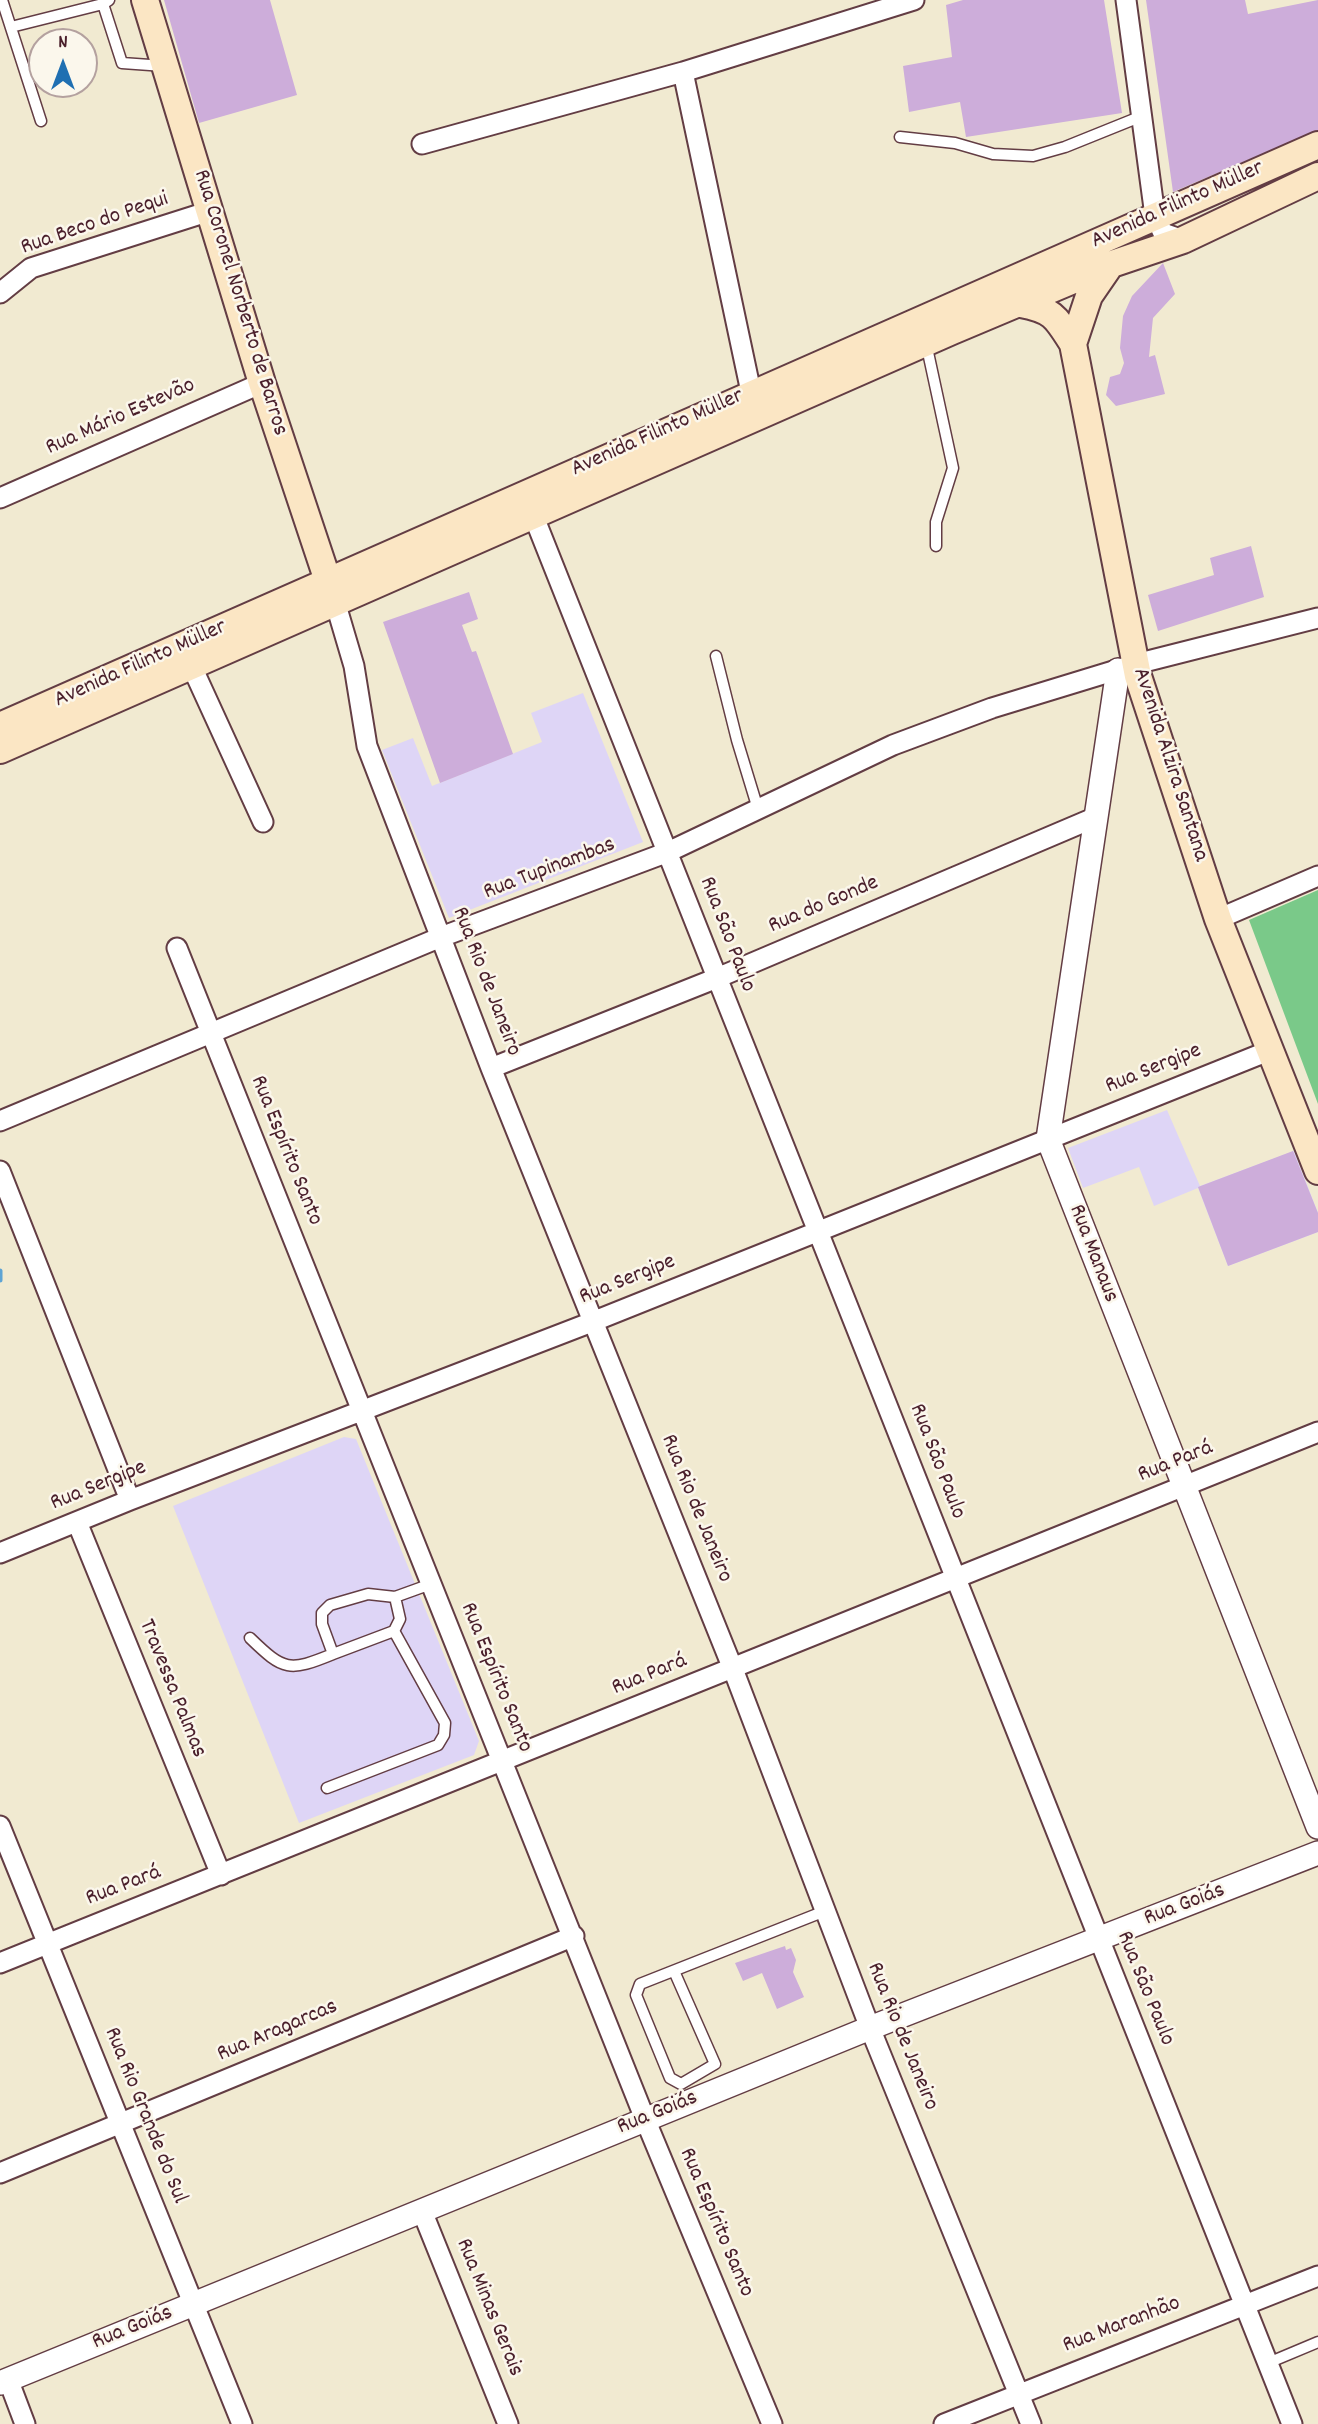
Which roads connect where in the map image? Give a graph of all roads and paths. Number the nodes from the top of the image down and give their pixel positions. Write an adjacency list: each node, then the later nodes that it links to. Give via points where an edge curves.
1 (2, 0): 6 (lane)
2 (145, 0): 7 (main road, Rua Coronel Norberto de Barros)
3 (914, 0): 8 (street)
4 (1126, 0): 9 (street)
5 (106, 2): 6 (lane); 7 (lane, via 122,63)
6 (10, 27): 10 (lane)
7 (165, 65): 15 (main road, Rua Coronel Norberto de Barros)
8 (683, 72): 12 (street); 24 (street)
9 (1142, 116): 11 (lane, via 1034,156 993,154); 16 (street)
10 (41, 121)
11 (900, 137)
12 (422, 144)
13 (1318, 145): 16 (main road, Avenida Filinto Müller)
14 (1318, 176): 17 (main road, Avenida Filinto Müller)
15 (210, 211): 19 (street, Rua Beco do Pequi, via 31,268); 23 (main road, Rua Coronel Norberto de Barros)
16 (1155, 216): 17 (street, via 1163,233); 18 (main road, Avenida Alzira Santana, via 1144,234); 24 (main road, Avenida Filinto Müller)
17 (1183, 240): 18 (main road, Avenida Filinto Müller)
18 (1109, 265): 20 (main road, Avenida Filinto Müller); 22 (main road, Avenida Alzira Santana, via 1089,296)
19 (0, 293)
20 (1021, 304): 21 (main road, Avenida Filinto Müller); 22 (main road, Avenida Alzira Santana, via 1045,308)
21 (926, 343): 26 (main road, Avenida Filinto Müller); 27 (lane, via 953,468 936,522)
22 (1073, 344): 32 (main road, Avenida Alzira Santana)
23 (262, 383): 25 (street, Rua Mário Estevão); 28 (main road, Rua Coronel Norberto de Barros)
24 (751, 393): 28 (main road, Avenida Filinto Müller)
25 (0, 498)
26 (534, 517): 28 (main road, Avenida Filinto Müller); 38 (street, Rua São Paulo)
27 (936, 547)
28 (332, 594): 31 (main road, Avenida Filinto Müller); 33 (main road, Avenida Filinto Müller, via 302,595); 41 (street, Rua Rio de Janeiro, via 354,666 367,746)
29 (1318, 618): 32 (street, Rua Tupinambas)
30 (716, 656): 35 (lane)
31 (192, 667): 34 (main road, Avenida Filinto Müller); 37 (street)
32 (1127, 667): 35 (street, Rua Tupinambas, via 992,708 893,745); 36 (street, Rua Manaus); 40 (main road, Avenida Alzira Santana)
33 (0, 726)
34 (0, 750)
35 (758, 809): 38 (street, Rua Tupinambas)
36 (1096, 817): 43 (street, Rua do Gonde); 48 (street, Rua Manaus)
37 (263, 822)
38 (668, 852): 41 (street, Rua Tupinambas); 43 (street, Rua São Paulo)
39 (1318, 876): 40 (street)
40 (1218, 919): 45 (main road, Avenida Alzira Santana)
41 (441, 937): 44 (street, Rua Tupinambas); 46 (street, Rua Rio de Janeiro)
42 (177, 948): 44 (street, Rua Espírito Santo)
43 (717, 978): 46 (street, Rua do Gonde); 51 (street, Rua São Paulo)
44 (212, 1033): 47 (street, Rua Tupinambas); 53 (street, Rua Espírito Santo)
45 (1271, 1050): 48 (street, Rua Sergipe); 50 (main road, Avenida Alzira Santana)
46 (491, 1068): 52 (street, Rua Rio de Janeiro)
47 (0, 1121)
48 (1048, 1139): 51 (street, Rua Sergipe); 55 (street, Rua Manaus)
49 (0, 1171): 56 (street)
50 (1318, 1171)
51 (819, 1231): 52 (street, Rua Sergipe); 59 (street, Rua São Paulo)
52 (592, 1322): 53 (street, Rua Sergipe); 65 (street, Rua Rio de Janeiro)
53 (363, 1412): 56 (street, Rua Sergipe); 60 (street, Rua Espírito Santo)
54 (1318, 1432): 55 (street, Rua Pará)
55 (1182, 1487): 59 (street, Rua Pará); 69 (street, Rua Manaus)
56 (130, 1500): 57 (street, Rua Sergipe)
57 (77, 1522): 58 (street, Rua Sergipe); 71 (street, Travessa Palmas)
58 (0, 1553)
59 (954, 1576): 65 (street, Rua Pará); 74 (street, Rua São Paulo)
60 (431, 1584): 61 (lane); 66 (street, Rua Espírito Santo)
61 (395, 1597): 62 (lane, via 400,1619); 64 (lane, via 368,1594 330,1605 322,1624)
62 (394, 1631): 64 (lane); 67 (lane, via 445,1723 444,1735 438,1745)
63 (250, 1639): 64 (lane, via 277,1664 287,1667 300,1668)
64 (333, 1654)
65 (733, 1669): 66 (street, Rua Pará); 72 (street, Rua Rio de Janeiro)
66 (503, 1762): 71 (street, Rua Pará); 73 (street, Rua Espírito Santo)
67 (327, 1788)
68 (0, 1826): 75 (street, Rua Rio Grande do Sul)
69 (1318, 1826)
70 (1318, 1853): 74 (street, Rua Goiás)
71 (221, 1875): 75 (street, Rua Pará)
72 (825, 1911): 77 (lane); 78 (street, Rua Rio de Janeiro)
73 (574, 1936): 79 (street, Rua Espírito Santo); 80 (street, Rua Aragarcas)
74 (1098, 1940): 78 (street, Rua Goiás); 85 (street, Rua São Paulo)
75 (49, 1943): 76 (street, Rua Pará); 80 (street, Rua Rio Grande do Sul)
76 (0, 1963)
77 (674, 1971): 77 (lane, via 715,2064 681,2084 670,2078 636,1995 640,1984)
78 (870, 2028): 79 (street, Rua Goiás); 89 (street, Rua Rio de Janeiro)
79 (645, 2119): 82 (street, Rua Goiás); 93 (street, Rua Espírito Santo)
80 (121, 2123): 81 (street, Rua Aragarcas); 84 (street, Rua Rio Grande do Sul)
81 (0, 2173)
82 (422, 2211): 84 (street, Rua Goiás); 92 (street, Rua Minas Gerais)
83 (1318, 2276): 85 (street, Rua Maranhão)
84 (193, 2304): 88 (street, Rua Goiás); 91 (street, Rua Rio Grande do Sul)
85 (1245, 2305): 87 (street, Rua São Paulo); 89 (street, Rua Maranhão)
86 (1318, 2342): 87 (lane)
87 (1268, 2363): 96 (street, Rua São Paulo)
88 (4, 2381): 90 (street)
89 (1018, 2393): 94 (street, Rua Maranhão); 95 (street, Rua Rio de Janeiro)
90 (25, 2424)
91 (242, 2424)
92 (508, 2424)
93 (772, 2424)
94 (944, 2424)
95 (1031, 2424)
96 (1292, 2424)

